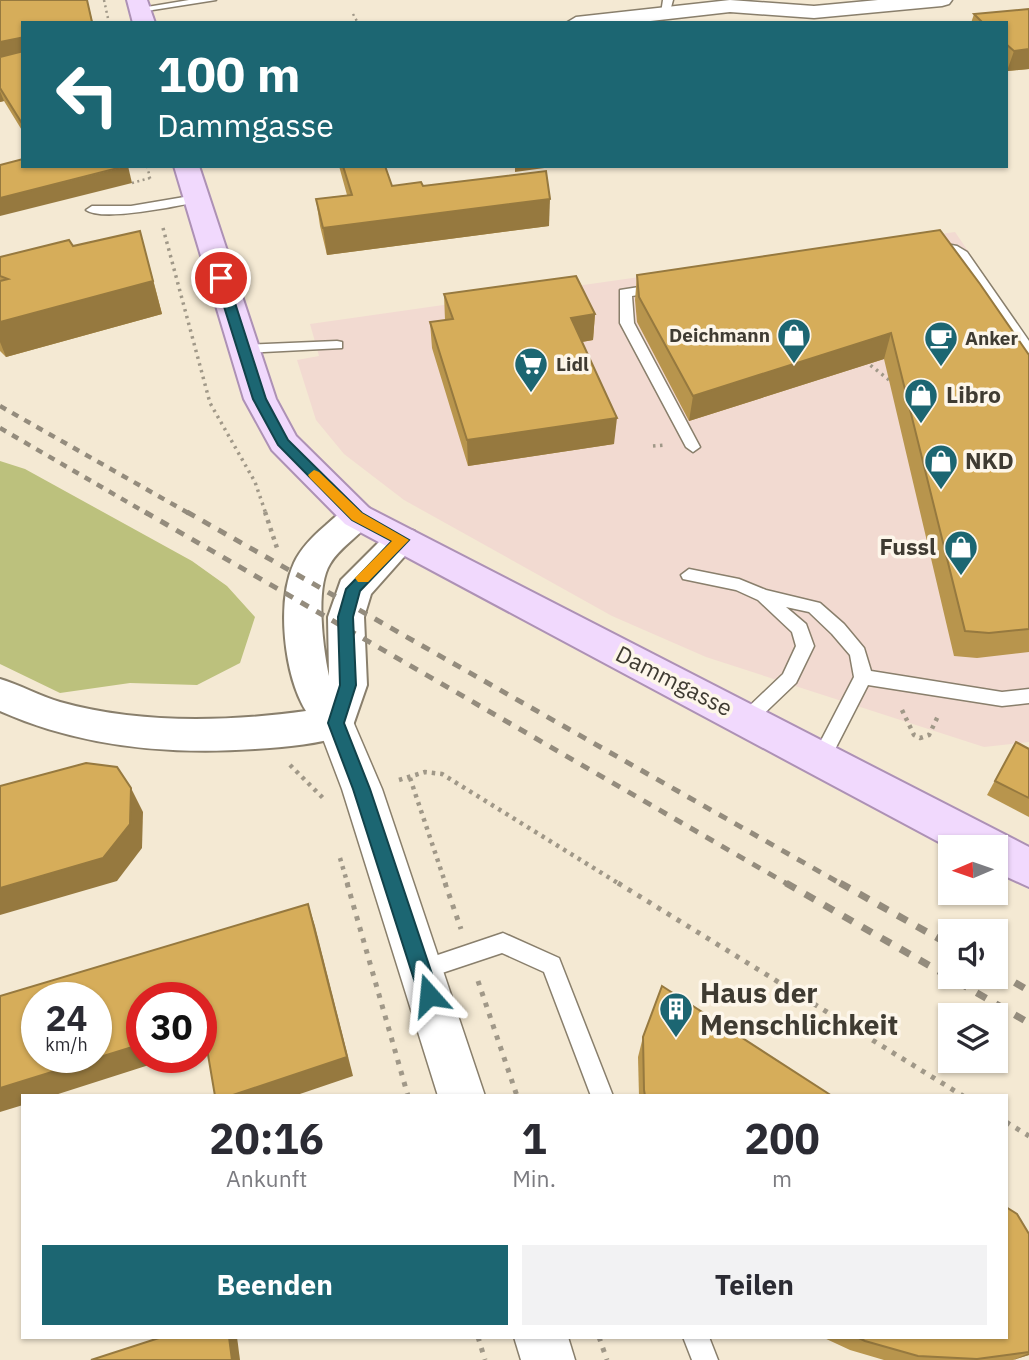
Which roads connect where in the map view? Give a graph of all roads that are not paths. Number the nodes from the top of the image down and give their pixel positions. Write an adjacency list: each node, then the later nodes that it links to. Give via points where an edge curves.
1 (211, 0): 4 (lane)
2 (942, 0): 3 (street, via 814,12)
3 (667, 6): 5 (street)
4 (140, 11)
5 (605, 21)
6 (187, 168): 7 (main road, Dammgasse)
7 (196, 199): 8 (lane, via 131,210); 12 (main road, Dammgasse)
8 (92, 210)
9 (924, 248): 13 (lane, via 938,246 963,255)
10 (666, 287): 14 (lane, via 625,293 627,323)
11 (337, 345): 12 (lane)
12 (244, 349): 15 (main road, Dammgasse, via 260,399 283,442)
13 (1029, 351)
14 (693, 447)
15 (357, 516): 16 (main road, Dammgasse); 23 (main road, via 311,565 305,593 312,687)
16 (402, 540): 22 (main road, Dammgasse); 23 (main road, via 354,589 346,617 348,685)
17 (690, 575): 18 (lane)
18 (762, 595): 19 (lane, via 814,607 858,653); 22 (lane, via 800,629 805,646 790,678)
19 (863, 677): 21 (lane, via 1002,699); 24 (lane)
20 (0, 694): 23 (main road, via 64,719 158,734 282,732)
21 (1029, 696)
22 (747, 719): 24 (main road, Dammgasse)
23 (336, 723): 28 (street)
24 (821, 758): 25 (main road, Dammgasse)
25 (966, 835)
26 (1008, 857): 27 (main road)
27 (1029, 868)
28 (421, 970): 29 (street); 30 (lane, via 503,943 552,965)
29 (461, 1094)
30 (601, 1094)
31 (542, 1339): 33 (street)
32 (697, 1339): 34 (lane)
33 (548, 1360)
34 (705, 1360)

